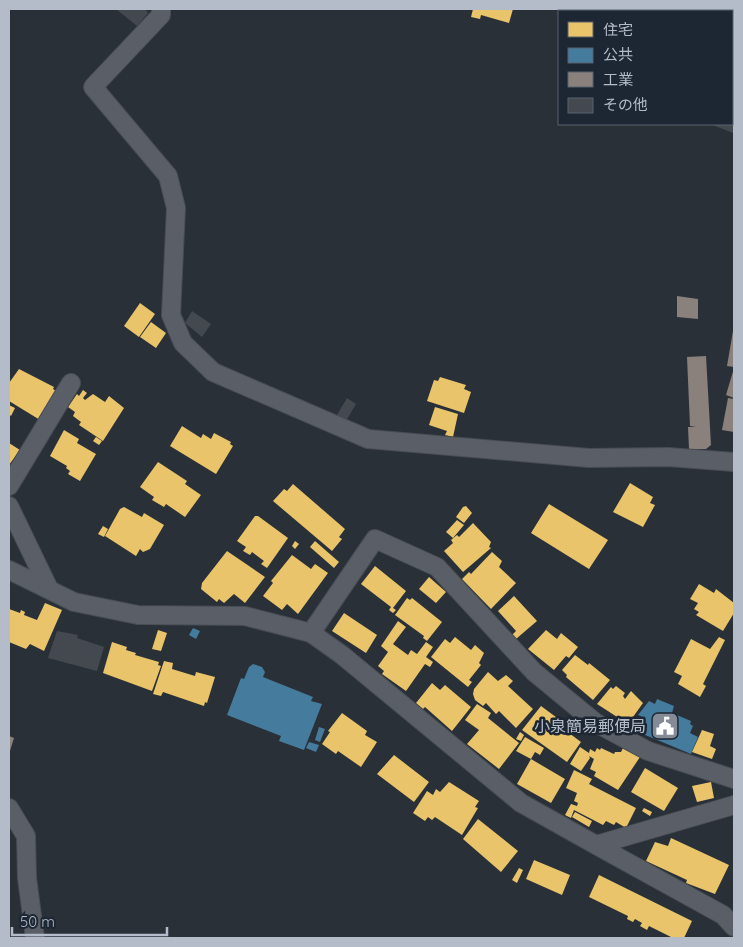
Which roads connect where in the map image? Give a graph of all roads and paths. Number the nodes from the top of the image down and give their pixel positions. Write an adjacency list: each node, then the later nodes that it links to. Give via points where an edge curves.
1 (161, 9): 3 (street, via 160,15 93,87 168,176 176,208 171,315 182,343 213,372 368,439 589,458 668,457)
2 (71, 383): 4 (street)
3 (734, 462)
4 (9, 486)
5 (9, 506): 7 (street)
6 (9, 570): 7 (street)
7 (49, 589): 8 (street, via 74,602 138,615 245,616)
8 (311, 633): 9 (street, via 375,539 437,567 534,672 596,723 648,751); 12 (street, via 521,803)
9 (734, 780)
10 (734, 805): 12 (street)
11 (9, 808): 14 (street, via 26,836 27,878)
12 (596, 846): 13 (street)
13 (731, 917)
14 (35, 938)

